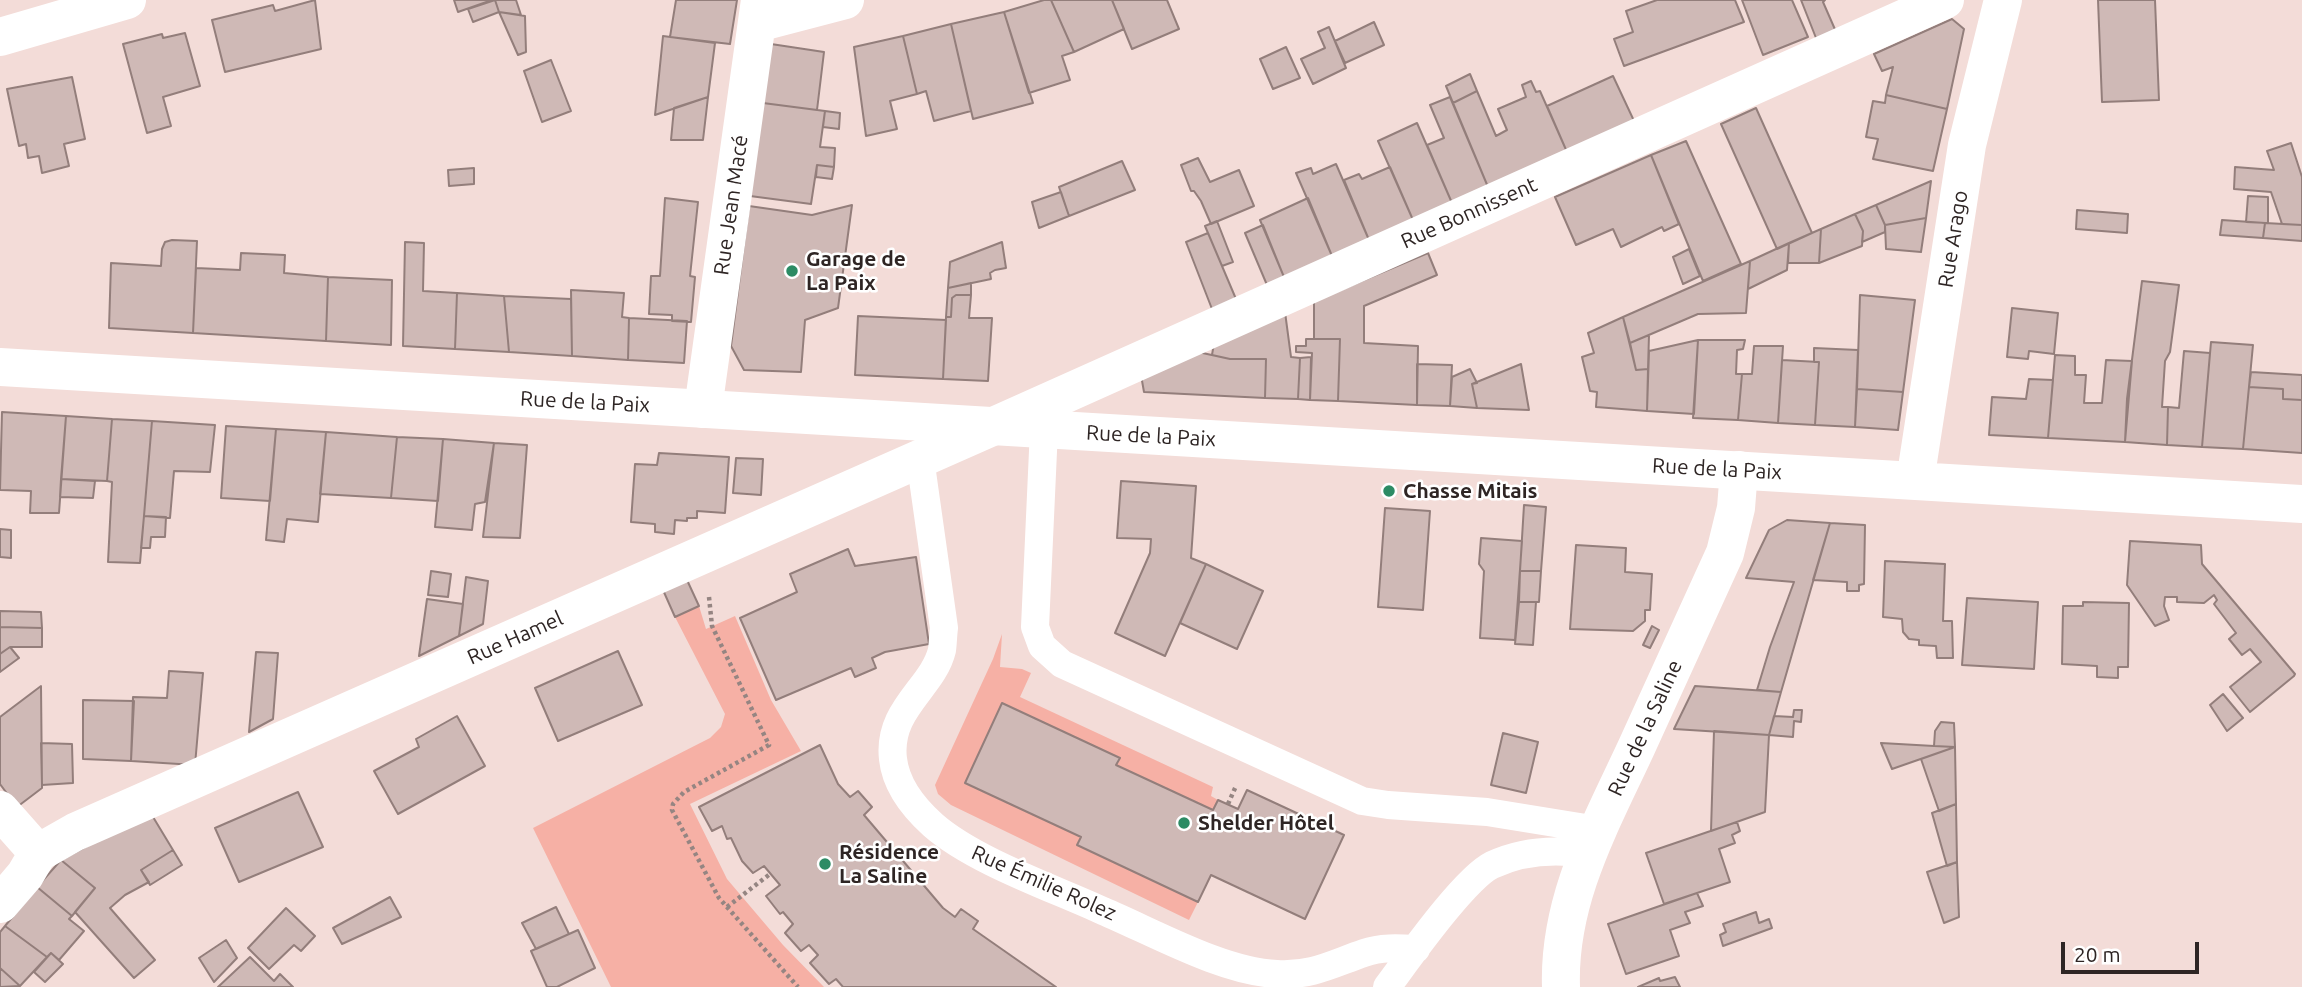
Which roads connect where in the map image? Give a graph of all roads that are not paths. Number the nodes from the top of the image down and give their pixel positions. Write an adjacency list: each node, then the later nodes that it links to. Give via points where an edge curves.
1 (127, 0): 6 (street)
2 (845, 0): 5 (street)
3 (1945, 0): 9 (street, Rue Bonnissent)
4 (2003, 0): 13 (street, Rue Arago, via 1967,145)
5 (758, 11): 8 (street, Rue Jean Macé)
6 (0, 37)
7 (0, 367): 8 (street, Rue de la Paix)
8 (703, 409): 9 (street, Rue de la Paix)
9 (994, 426): 10 (street, Rue de la Paix); 11 (street, Rue Hamel)
10 (1044, 429): 12 (street, Rue de la Paix); 16 (lane, via 1034,613 1038,637 1050,656 1362,801 1487,812)
11 (920, 458): 17 (street, Rue Hamel, via 75,832); 20 (lane, Rue Émilie Rolez, via 944,628 942,651 894,732 898,781 913,804 960,845 1010,870 1214,959)
12 (1739, 470): 13 (street, Rue de la Paix); 16 (street, Rue de la Saline, via 1736,509 1725,553)
13 (1915, 481): 14 (street, Rue de la Paix)
14 (2302, 504)
15 (0, 810): 17 (street)
16 (1593, 842): 19 (lane, via 1522,854 1490,866); 22 (street, Rue de la Saline, via 1566,917)
17 (38, 853): 18 (street)
18 (0, 904)
19 (1416, 949): 20 (lane, Rue Émilie Rolez, via 1366,953); 21 (lane)
20 (1294, 981)
21 (1387, 987)
22 (1561, 987)

